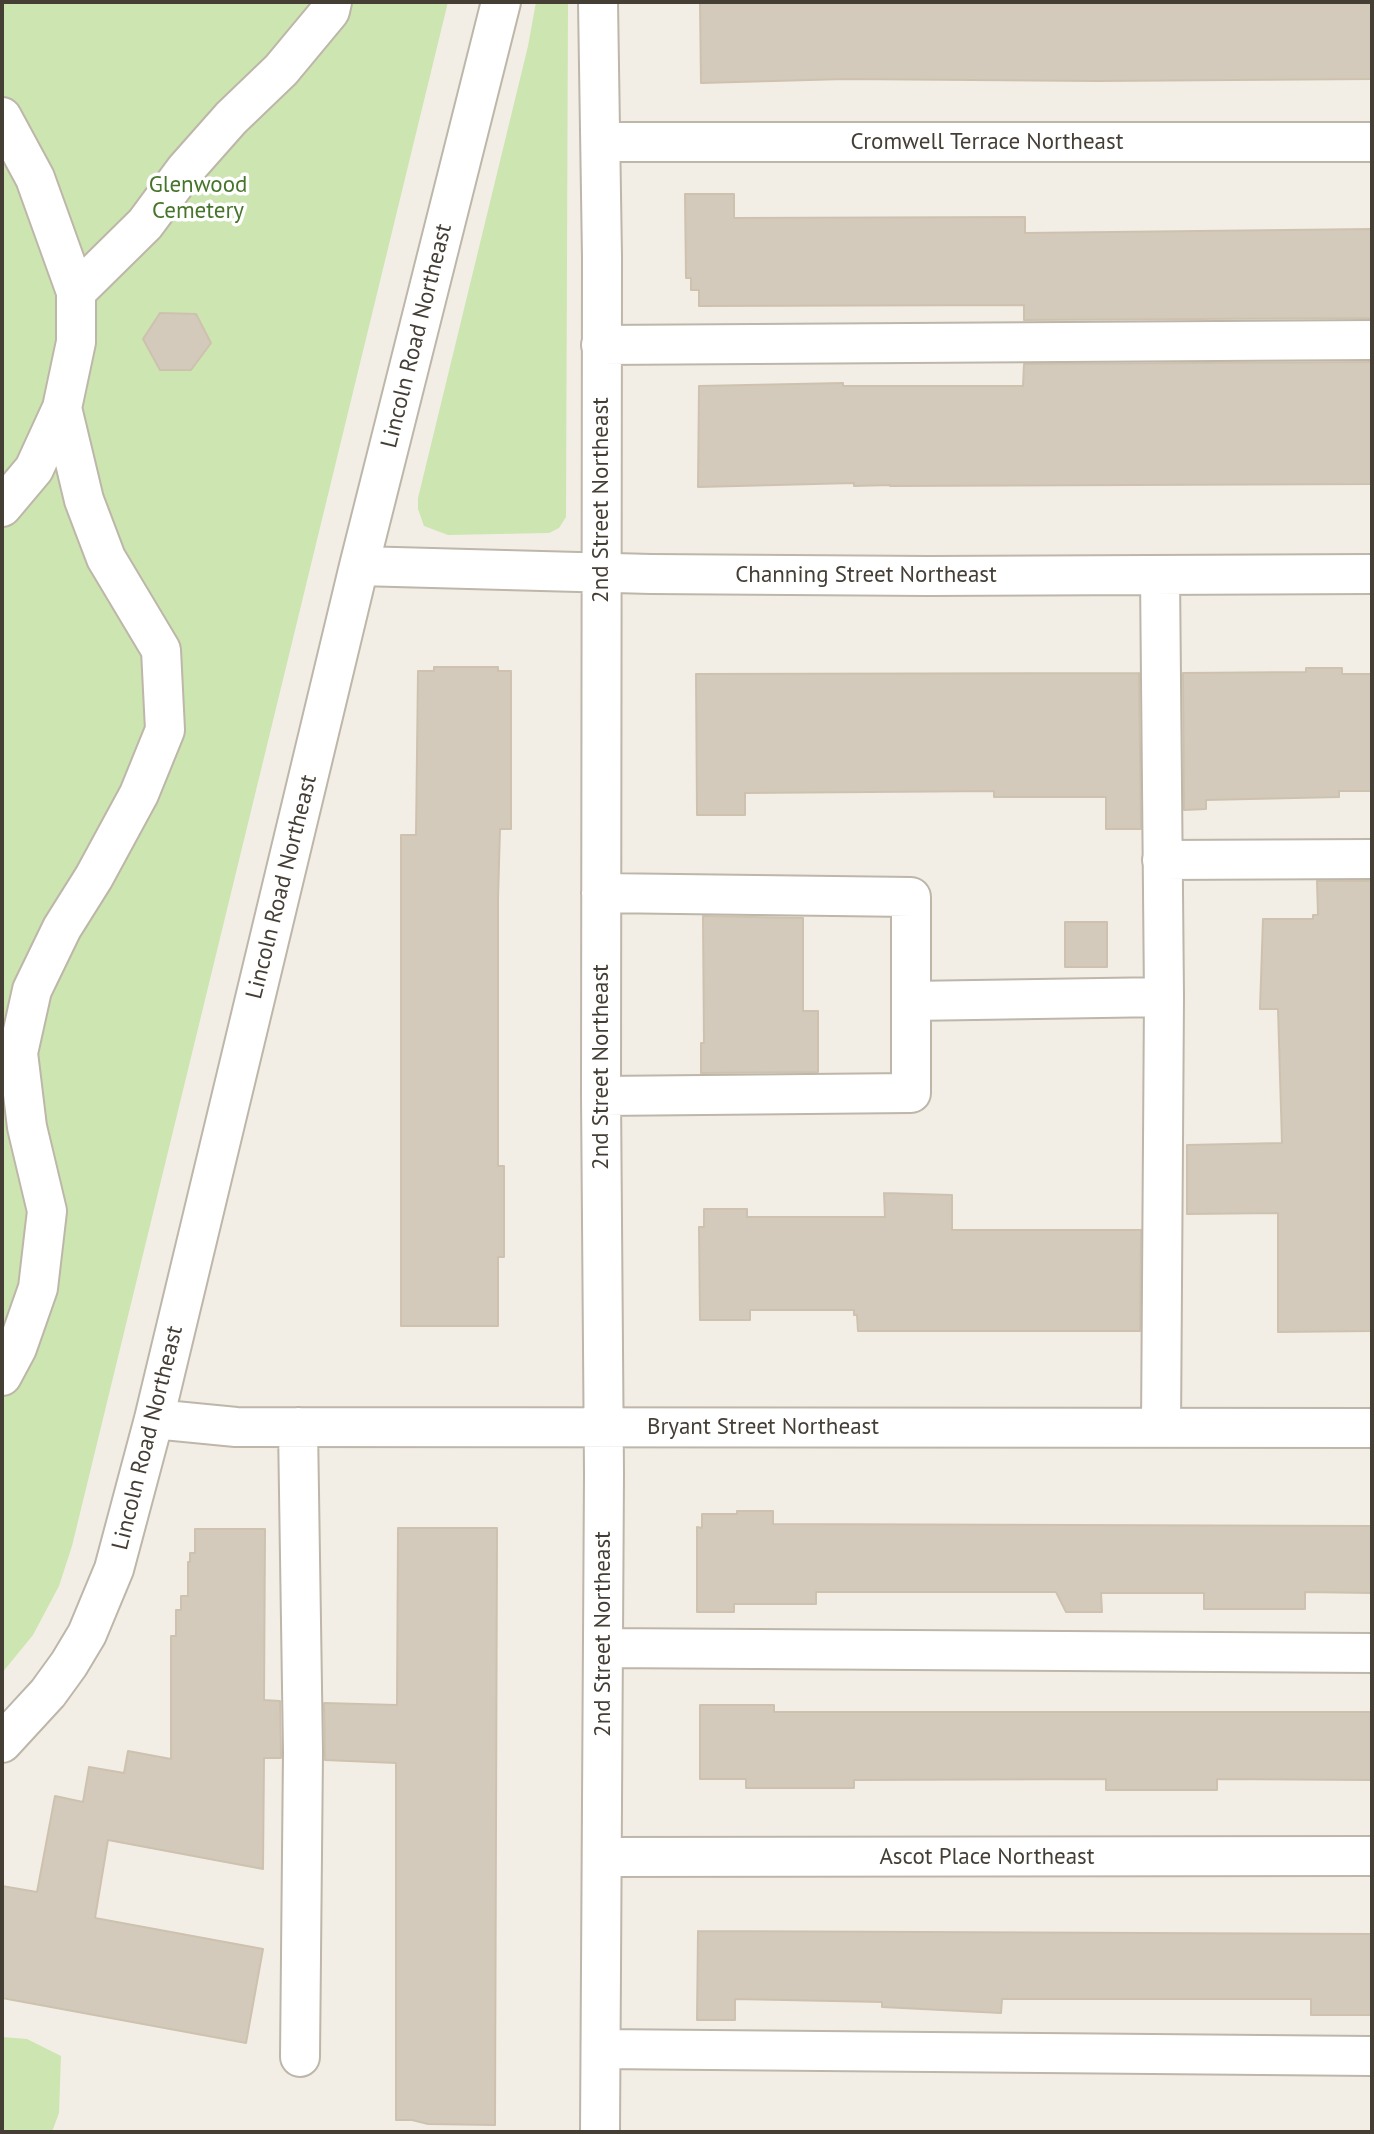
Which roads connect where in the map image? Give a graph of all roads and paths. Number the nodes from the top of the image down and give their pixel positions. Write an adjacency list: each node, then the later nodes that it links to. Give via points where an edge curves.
1 (332, 2): 7 (street, via 281,70 185,170 145,224)
2 (500, 2): 12 (street, Lincoln Road Northeast)
3 (598, 2): 5 (street, 2nd Street Northeast)
4 (2, 117): 7 (street, via 35,178)
5 (601, 142): 6 (street, Cromwell Terrace Northeast); 9 (street, 2nd Street Northeast)
6 (1372, 142)
7 (76, 292): 10 (street, via 76,342)
8 (1372, 340): 9 (street)
9 (601, 345): 13 (street, 2nd Street Northeast)
10 (62, 408): 11 (street, via 34,469); 22 (street, via 84,500 107,558 162,650 165,730 139,794 32,990 18,1053 27,1127 47,1211 38,1289)
11 (2, 507)
12 (359, 566): 13 (street, Channing Street Northeast); 23 (street, Lincoln Road Northeast)
13 (601, 572): 15 (street, Channing Street Northeast); 18 (street, 2nd Street Northeast)
14 (1372, 574): 15 (street, Channing Street Northeast)
15 (1160, 575): 17 (street)
16 (1372, 859): 17 (street)
17 (1162, 860): 19 (street)
18 (601, 893): 20 (street, via 911,897); 21 (street, 2nd Street Northeast)
19 (1164, 997): 20 (street); 26 (street)
20 (911, 1001): 21 (street, via 911,1093)
21 (601, 1096): 25 (street, 2nd Street Northeast)
22 (2, 1376)
23 (154, 1419): 24 (street, Bryant Street Northeast); 30 (street, Lincoln Road Northeast, via 114,1569 92,1623 48,1693)
24 (298, 1427): 25 (street, Bryant Street Northeast); 35 (street, via 303,1752)
25 (603, 1427): 26 (street, Bryant Street Northeast); 28 (street, 2nd Street Northeast)
26 (1161, 1428): 27 (street, Bryant Street Northeast)
27 (1372, 1428)
28 (603, 1648): 29 (street); 32 (street, 2nd Street Northeast)
29 (1372, 1653)
30 (2, 1744)
31 (1372, 1856): 32 (street, Ascot Place Northeast)
32 (602, 1857): 33 (street, 2nd Street Northeast)
33 (601, 2049): 34 (street); 36 (street, 2nd Street Northeast)
34 (1372, 2056)
35 (300, 2057)
36 (600, 2132)

